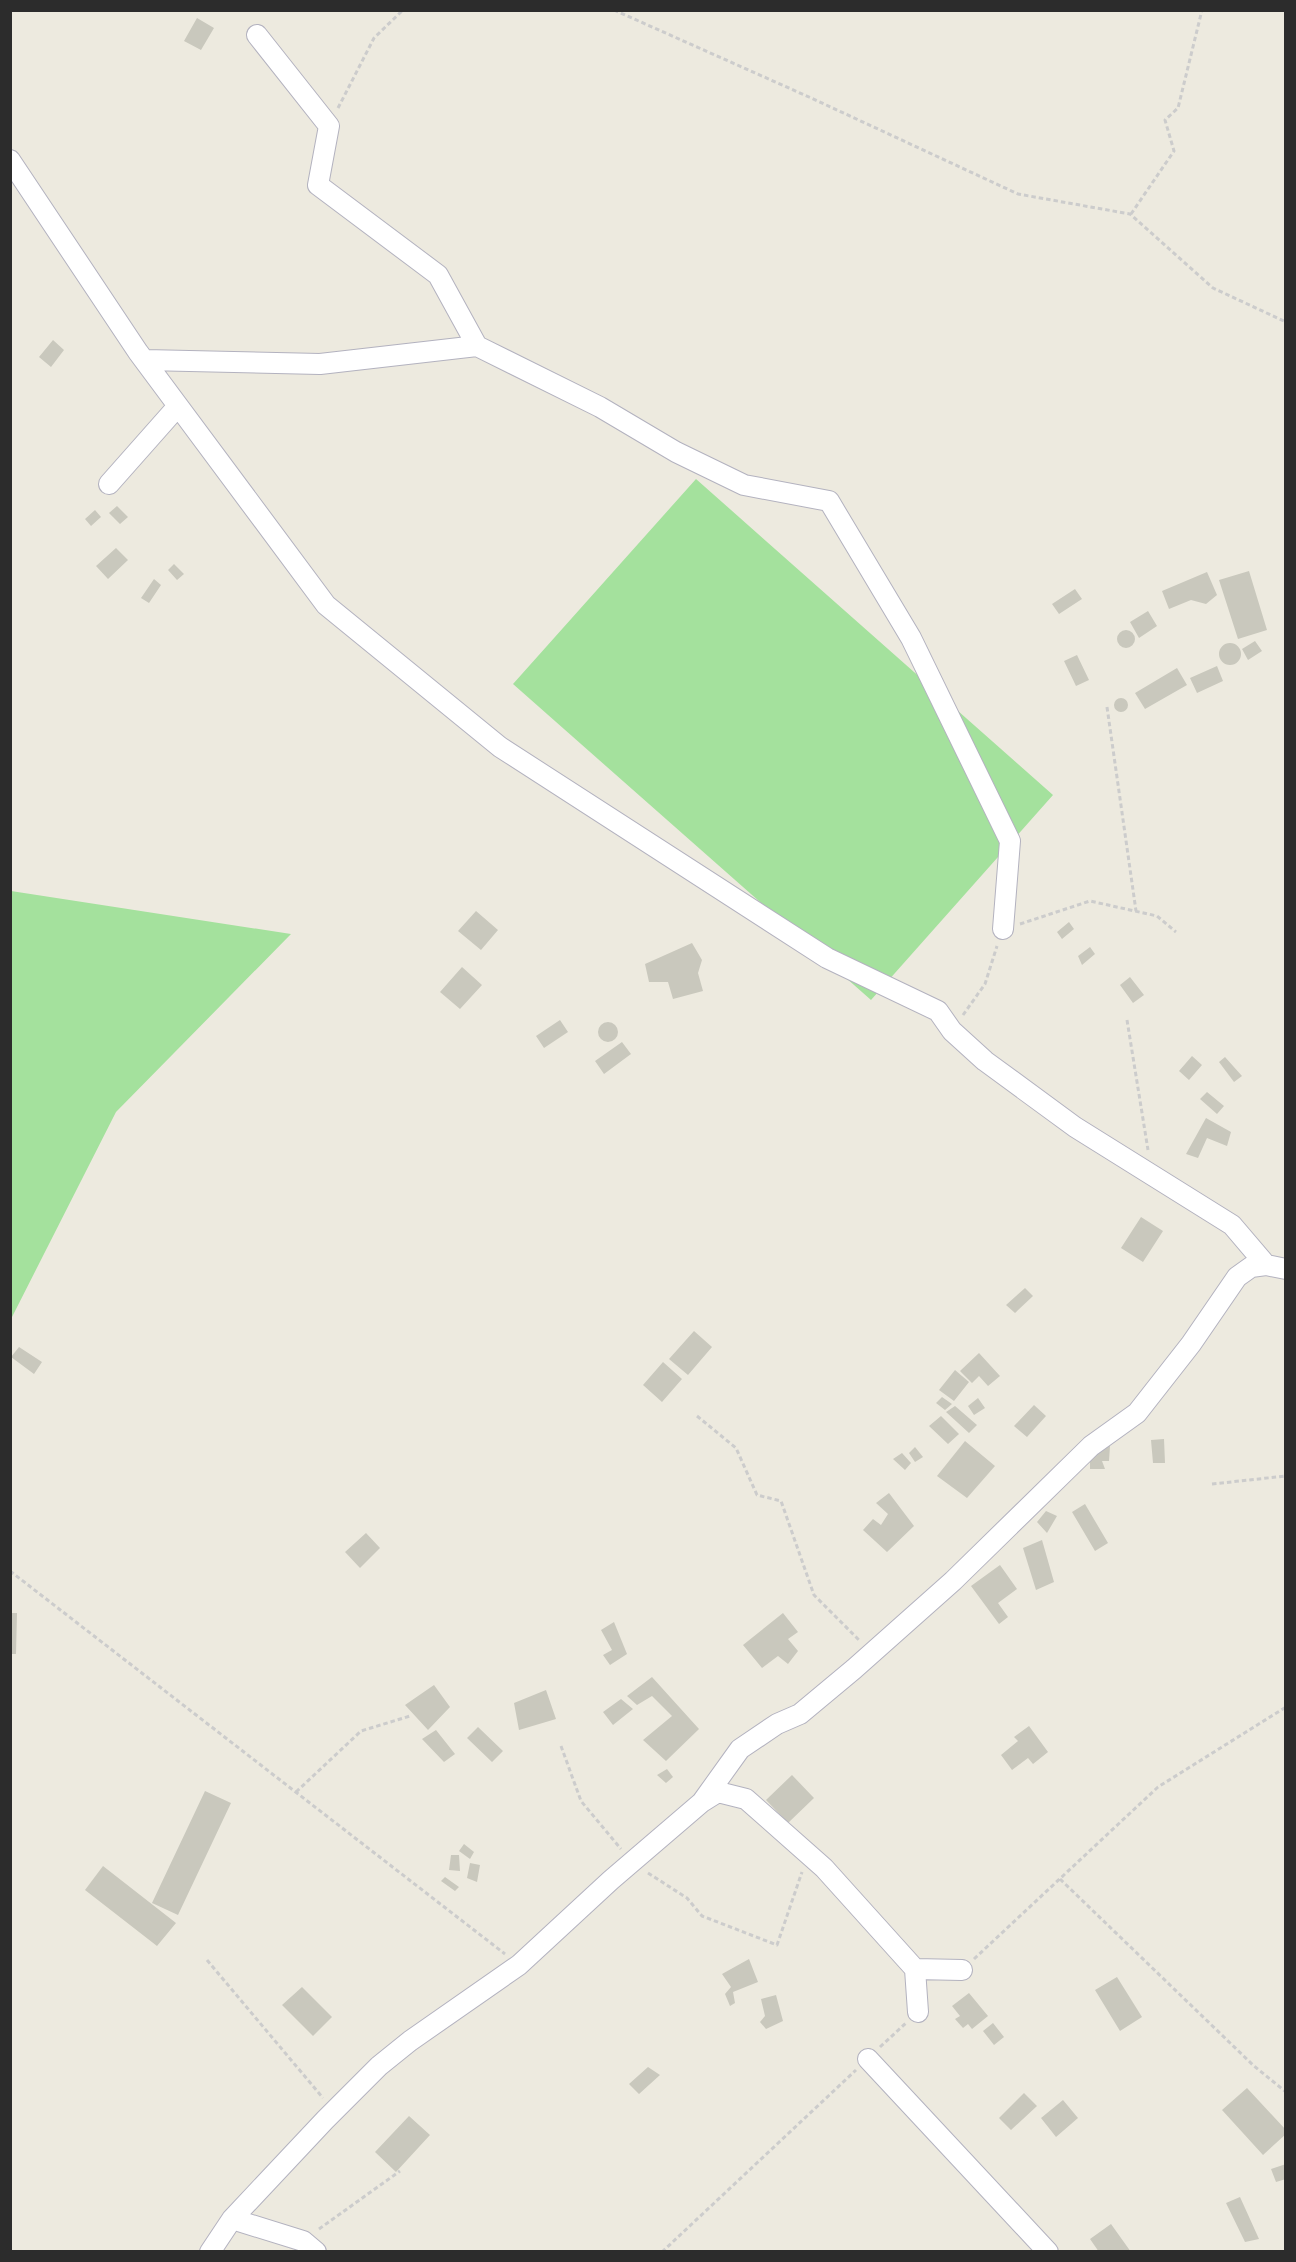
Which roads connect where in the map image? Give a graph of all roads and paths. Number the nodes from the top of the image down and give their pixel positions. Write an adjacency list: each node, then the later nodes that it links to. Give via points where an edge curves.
1 (403, 10): 5 (path, via 374,38)
2 (614, 10): 7 (path, via 1018,194)
3 (1202, 10): 7 (path, via 1178,108 1165,120 1174,151)
4 (257, 35): 5 (street)
5 (329, 126): 9 (street, via 318,185 438,275)
6 (10, 160): 10 (street)
7 (1130, 214): 8 (path, via 1213,288)
8 (1286, 322)
9 (477, 346): 10 (street, via 320,364); 15 (street, via 744,485 829,501 911,638 1010,841)
10 (145, 360): 11 (street)
11 (178, 406): 12 (street); 18 (street, via 326,605 500,747 827,958 938,1011)
12 (110, 484)
13 (1107, 707): 14 (path)
14 (1136, 911): 15 (path, via 1090,901); 16 (path, via 1158,916)
15 (1003, 929): 18 (path, via 985,984)
16 (1176, 932)
17 (1127, 1020): 19 (path)
18 (952, 1031): 19 (street, via 985,1061 1076,1127)
19 (1152, 1176): 20 (street, via 1232,1225)
20 (1276, 1267): 25 (street, via 1251,1267 1237,1276 1137,1413 1091,1446 953,1581)
21 (697, 1416): 25 (path, via 736,1448 757,1495 781,1501 814,1595)
22 (1286, 1476): 23 (path)
23 (1212, 1484)
24 (10, 1571): 28 (path)
25 (872, 1653): 29 (street, via 800,1714 740,1749)
26 (410, 1716): 28 (path, via 361,1731)
27 (561, 1746): 31 (path, via 581,1801)
28 (296, 1792): 34 (path)
29 (702, 1802): 30 (street, via 718,1792 746,1799); 31 (street)
30 (808, 1854): 31 (path, via 777,1945 702,1916 687,1898); 35 (street)
31 (631, 1863): 34 (street)
32 (1060, 1879): 39 (path, via 1254,2066)
33 (207, 1960): 40 (path)
34 (519, 1965): 40 (street, via 410,2041)
35 (915, 1969): 36 (street); 37 (street)
36 (962, 1970)
37 (918, 2012)
38 (868, 2059): 45 (street)
39 (1286, 2092)
40 (334, 2111): 42 (street)
41 (400, 2171): 43 (path)
42 (232, 2219): 43 (street); 44 (street)
43 (309, 2246)
44 (210, 2252)
45 (1048, 2252)

